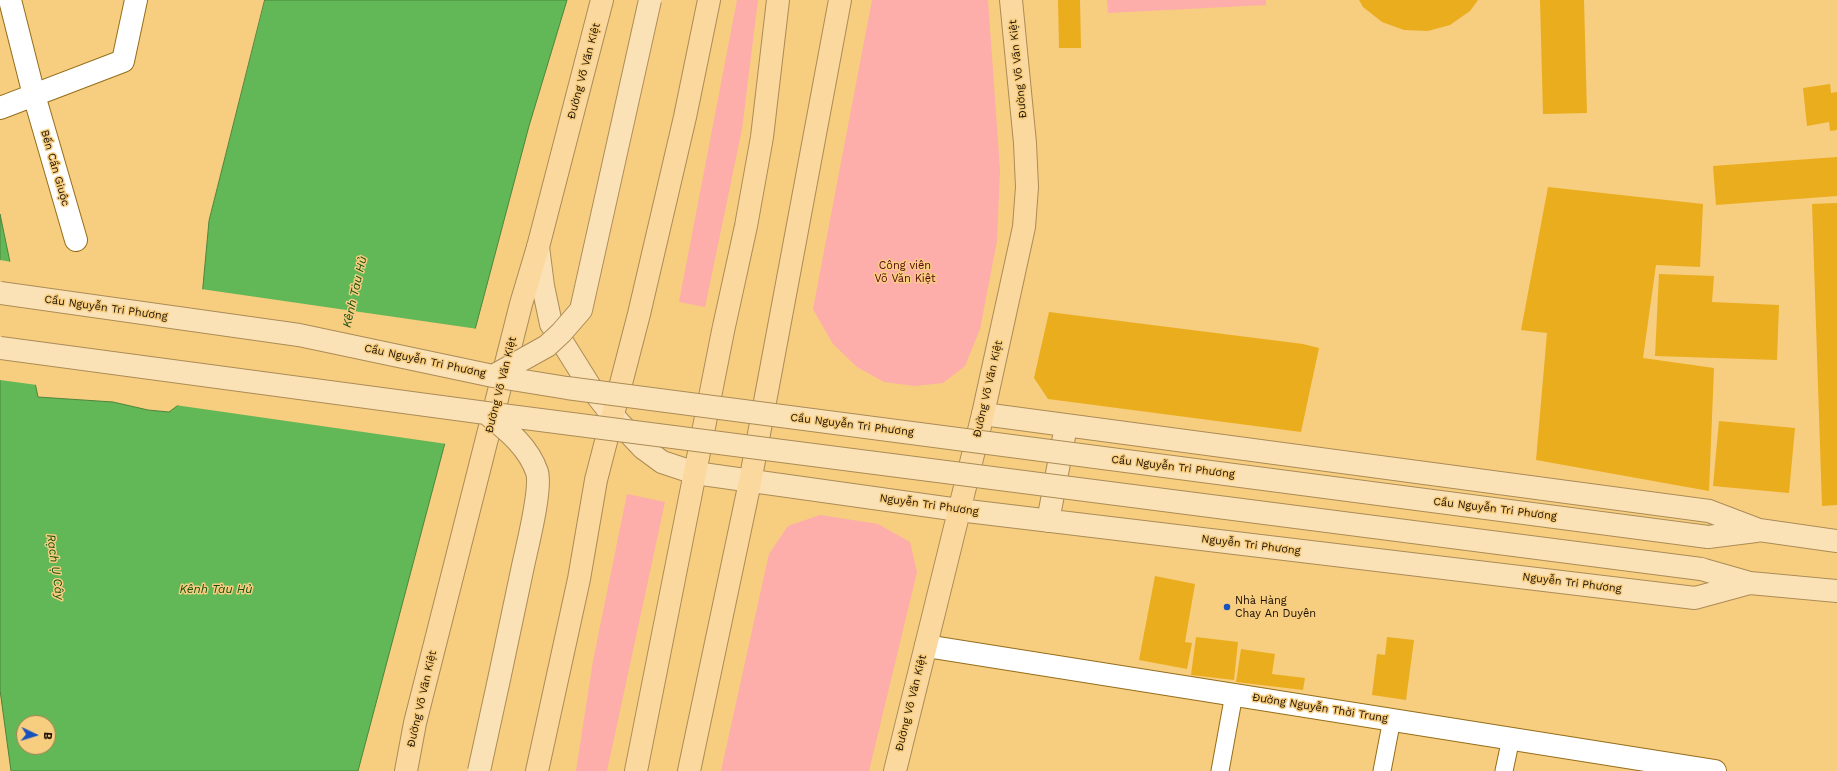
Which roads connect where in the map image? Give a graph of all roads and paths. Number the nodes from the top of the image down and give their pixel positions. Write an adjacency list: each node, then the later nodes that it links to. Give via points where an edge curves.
1 (10, 0): 9 (street, Bến Cần Giuộc)
2 (136, 0): 9 (street, via 123,61)
3 (602, 0): 12 (highway, Đường Võ Văn Kiệt)
4 (650, 0): 15 (main road, bridge, via 581,310 547,346)
5 (709, 0): 18 (highway, via 685,117 639,314)
6 (778, 0): 20 (highway, via 762,137)
7 (840, 0): 21 (highway)
8 (1011, 0): 17 (highway, Đường Võ Văn Kiệt, via 1028,187 1024,227)
9 (34, 95): 10 (street); 11 (street, Bến Cần Giuộc)
10 (0, 108)
11 (76, 240)
12 (538, 247): 18 (main road, Nguyễn Tri Phương, via 551,324 591,388); 32 (highway, Đường Võ Văn Kiệt, via 515,327)
13 (0, 293): 15 (main road, Cầu Nguyễn Tri Phương, bridge, via 299,334)
14 (0, 348): 16 (main road, bridge)
15 (493, 376): 24 (main road, Cầu Nguyễn Tri Phương, bridge, via 567,388 1708,537)
16 (486, 413): 26 (main road, Nguyễn Tri Phương, bridge, via 1701,569); 33 (main road, bridge, via 514,435 527,453 537,474 537,480 529,540)
17 (982, 414): 19 (main road); 22 (highway, Đường Võ Văn Kiệt)
18 (612, 415): 20 (main road, Nguyễn Tri Phương, via 643,448 662,462); 34 (highway, via 596,480 579,579)
19 (1066, 426): 23 (main road); 24 (main road, via 1709,511)
20 (695, 473): 21 (main road, Nguyễn Tri Phương); 35 (highway)
21 (750, 482): 22 (main road, Nguyễn Tri Phương); 36 (highway)
22 (959, 510): 23 (main road, Nguyễn Tri Phương); 28 (highway, Đường Võ Văn Kiệt)
23 (1048, 521): 26 (main road, Nguyễn Tri Phương, via 1695,598)
24 (1759, 530): 25 (main road)
25 (1837, 540)
26 (1750, 583): 27 (main road, Nguyễn Tri Phương)
27 (1837, 591)
28 (926, 646): 29 (street, Đường Nguyễn Thời Trung); 37 (highway, Đường Võ Văn Kiệt)
29 (1234, 694): 30 (street, Đường Nguyễn Thời Trung); 38 (lane)
30 (1392, 719): 31 (street, Đường Nguyễn Thời Trung); 39 (lane)
31 (1510, 738): 40 (lane); 41 (street, Đường Nguyễn Thời Trung)
32 (406, 771)
33 (479, 771)
34 (537, 771)
35 (636, 771)
36 (689, 771)
37 (895, 771)
38 (1220, 771)
39 (1382, 771)
40 (1504, 771)
41 (1715, 771)

